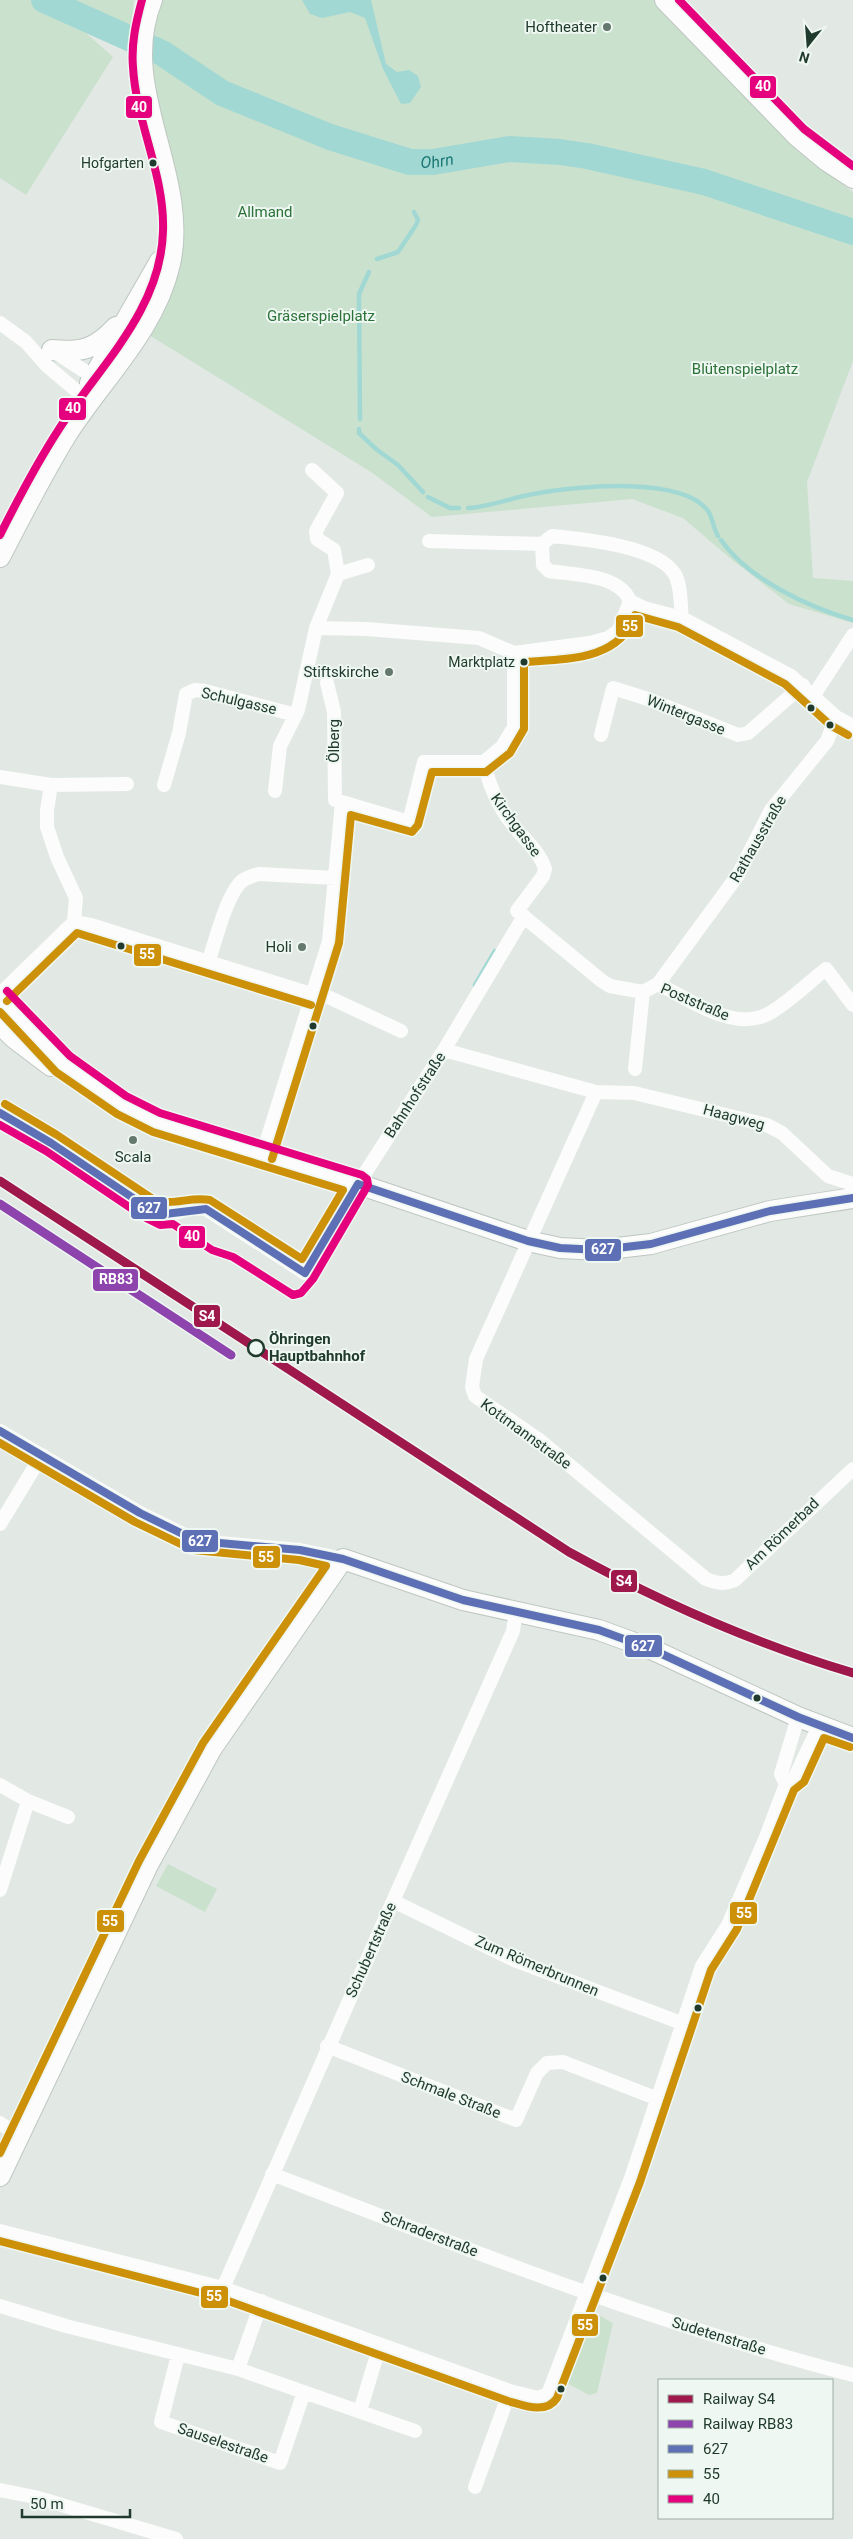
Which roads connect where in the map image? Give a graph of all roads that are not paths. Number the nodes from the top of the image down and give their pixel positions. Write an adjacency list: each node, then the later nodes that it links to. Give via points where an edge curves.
1 (152, 0): 4 (main road, via 145,23 141,58 147,103 169,194)
2 (665, 0): 3 (main road, via 797,136 826,161)
3 (853, 178)
4 (173, 232): 5 (main road); 9 (main road, via 170,263 158,301 134,342)
5 (137, 303): 8 (main road, via 102,342 71,352); 9 (main road)
6 (0, 323): 7 (street)
7 (26, 342): 8 (street); 10 (street, via 47,366)
8 (52, 350): 9 (street)
9 (99, 381): 10 (main road)
10 (87, 398): 12 (main road)
11 (312, 470): 17 (street, via 337,493 316,531 318,539 334,550)
12 (6, 530): 15 (main road)
13 (429, 541): 14 (street)
14 (542, 544): 18 (street, via 542,565 549,571 610,582 620,587); 19 (street, via 552,536 590,540 622,546 657,558 674,572 678,581)
15 (0, 557)
16 (368, 565): 17 (street)
17 (338, 574): 20 (street)
18 (630, 600): 19 (street, via 644,608); 22 (street, via 618,631 608,638)
19 (682, 618): 24 (street)
20 (316, 628): 22 (street, via 479,638); 26 (street)
21 (853, 635): 25 (street)
22 (514, 653): 30 (street, via 514,728 502,747)
23 (327, 683): 36 (street, Ölberg, via 334,712)
24 (803, 686): 25 (street); 29 (street, Wintergasse, via 748,733 738,735 613,688)
25 (814, 695): 27 (street)
26 (296, 715): 34 (street, Schulgasse, via 205,691 195,690 186,694); 35 (street, via 280,746)
27 (836, 717): 28 (street); 41 (street, Rathausstraße, via 827,742 771,810 738,875)
28 (853, 726)
29 (601, 734)
30 (484, 762): 36 (street, via 424,762 409,822); 38 (street, Kirchgasse, via 489,786 498,804 545,869)
31 (0, 777): 33 (street)
32 (127, 784): 33 (street)
33 (51, 785): 39 (street, via 47,828 76,898)
34 (164, 785)
35 (275, 791)
36 (338, 801): 37 (street, Ölberg)
37 (336, 878): 40 (street, via 249,876 239,884 229,903); 44 (street, Ölberg, via 329,942)
38 (521, 913): 42 (street, Poststraße, via 602,981 610,986); 49 (street, Bahnhofstraße)
39 (74, 922): 40 (street); 43 (street)
40 (209, 960): 44 (street)
41 (658, 984): 42 (street, Poststraße); 46 (street, Poststraße, via 713,1011 740,1020 769,1014 826,969)
42 (643, 992): 50 (street)
43 (0, 994)
44 (314, 995): 48 (street, via 346,1004); 54 (street, Ölberg)
45 (0, 998): 51 (main road, via 63,1064)
46 (853, 1005)
47 (0, 1024): 51 (main road, via 56,1070)
48 (401, 1031)
49 (444, 1050): 52 (street, Haagweg); 55 (street, Bahnhofstraße)
50 (635, 1068)
51 (89, 1084): 54 (main road, via 156,1122)
52 (596, 1092): 56 (street, Haagweg, via 634,1093 767,1125 782,1133 828,1176); 58 (street)
53 (0, 1113): 55 (street, Bahnhofstraße, via 148,1208 162,1215 176,1214 193,1207 206,1209 305,1273)
54 (262, 1156): 55 (main road)
55 (358, 1184): 58 (main road)
56 (853, 1184)
57 (853, 1198): 58 (main road, via 770,1211 651,1244 600,1250 560,1248)
58 (528, 1241): 64 (street, Kottmannstraße, via 476,1359 472,1387 475,1396 538,1439)
59 (0, 1431): 60 (street)
60 (42, 1455): 62 (street); 63 (street, via 140,1513 197,1540 300,1550)
61 (853, 1469): 64 (street, Am Römerbad, via 735,1580 727,1584)
62 (0, 1524)
63 (343, 1559): 65 (main road, via 463,1600); 79 (main road, via 212,1748 148,1865)
64 (706, 1579)
65 (516, 1611): 66 (main road, via 599,1630 651,1649); 74 (street, Schubertstraße, via 513,1631)
66 (798, 1717): 67 (main road); 69 (street, via 781,1774)
67 (819, 1726): 68 (main road); 69 (street, via 795,1778)
68 (853, 1738)
69 (786, 1784): 75 (street, via 728,1925 702,1966)
70 (0, 1785): 71 (street)
71 (28, 1801): 72 (street); 73 (street)
72 (68, 1816)
73 (0, 1890)
74 (393, 1900): 75 (street, Zum Römerbrunnen, via 514,1960); 76 (street, Schubertstraße)
75 (684, 2024): 77 (street)
76 (327, 2046): 77 (street, Schmale Straße, via 516,2120 537,2073 547,2063 562,2062); 80 (street, Schubertstraße)
77 (658, 2099): 84 (street)
78 (0, 2123): 79 (street)
79 (18, 2135): 81 (main road)
80 (272, 2174): 83 (street, Schubertstraße); 84 (street, Schraderstraße)
81 (0, 2176)
82 (0, 2231): 83 (street)
83 (224, 2288): 85 (street)
84 (588, 2292): 90 (street, Sudetenstraße, via 633,2310); 91 (street, via 548,2394 538,2398)
85 (262, 2302): 87 (street); 89 (street)
86 (0, 2306): 88 (street)
87 (380, 2345): 91 (street); 93 (street)
88 (178, 2355): 89 (street); 92 (street, Sauselestraße, via 161,2422 280,2463)
89 (238, 2370): 92 (street)
90 (853, 2375)
91 (510, 2391): 95 (street)
92 (304, 2392): 93 (street)
93 (360, 2411): 94 (street)
94 (414, 2431)
95 (475, 2487)
96 (0, 2490): 97 (street, via 35,2497)
97 (176, 2539)

